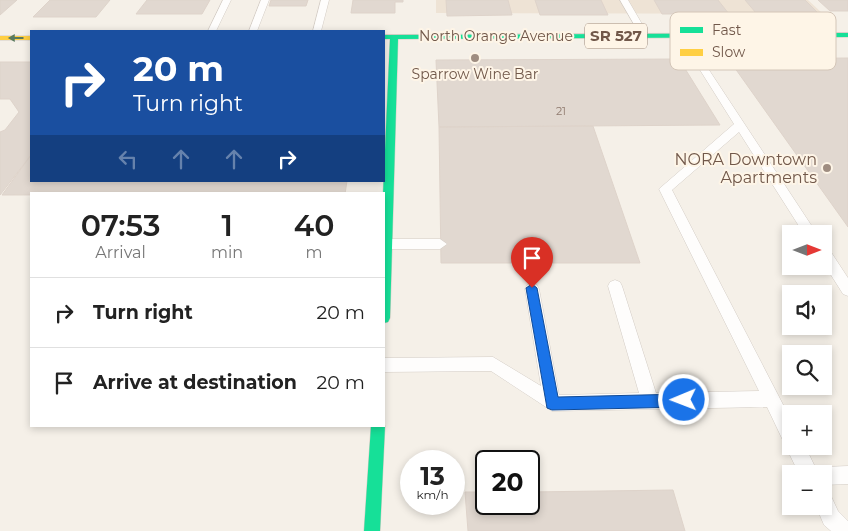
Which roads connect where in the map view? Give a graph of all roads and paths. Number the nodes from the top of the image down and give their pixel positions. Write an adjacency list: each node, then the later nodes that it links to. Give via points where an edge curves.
1 (227, 0): 5 (lane)
2 (266, 0): 6 (lane)
3 (325, 0): 7 (lane)
4 (624, 0): 9 (lane)
5 (212, 30)
6 (253, 30)
7 (317, 30)
8 (670, 35): 9 (main road, North Orange Avenue / SR 527)
9 (645, 36): 10 (main road, North Orange Avenue / SR 527)
10 (389, 37): 14 (main road)
11 (0, 38): 12 (main road, one-way to 11)
12 (30, 38)
13 (705, 70): 15 (lane)
14 (387, 114): 17 (main road)
15 (740, 125): 16 (lane); 25 (lane, via 665,189)
16 (805, 225)
17 (387, 244): 18 (lane); 23 (main road)
18 (440, 244)
19 (832, 266): 22 (lane)
20 (615, 286): 26 (lane)
21 (532, 288): 27 (lane)
22 (848, 290)
23 (385, 293)
24 (385, 365): 27 (lane, via 493,364)
25 (771, 399): 26 (lane); 28 (lane)
26 (650, 401): 27 (lane)
27 (552, 404)
28 (782, 420)
29 (378, 427): 33 (main road)
30 (848, 475): 31 (lane)
31 (832, 476)
32 (830, 515): 34 (lane)
33 (372, 531)
34 (846, 531)

